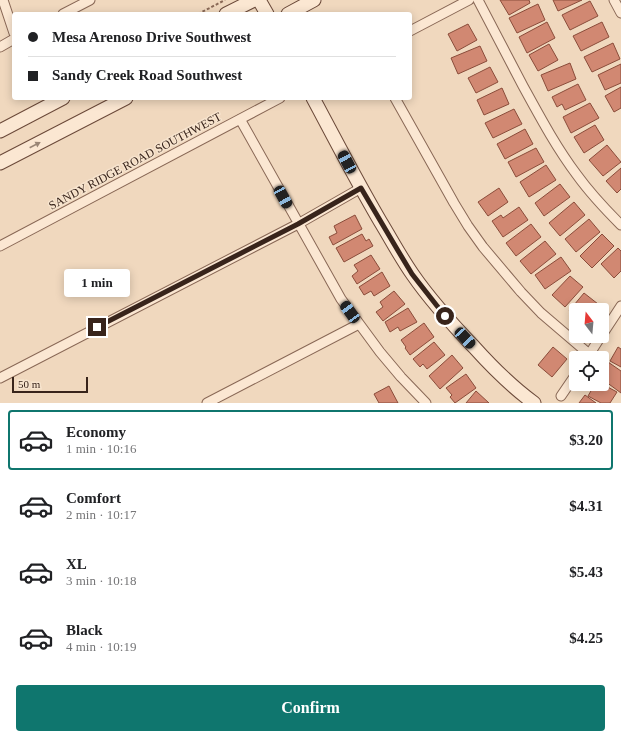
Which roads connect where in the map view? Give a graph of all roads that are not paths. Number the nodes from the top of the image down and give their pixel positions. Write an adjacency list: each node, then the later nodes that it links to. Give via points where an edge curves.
1 (3, 0): 15 (street)
2 (90, 0): 9 (street)
3 (254, 0): 11 (street)
4 (259, 0): 12 (street)
5 (314, 0): 13 (street)
6 (470, 0): 16 (street)
7 (478, 0): 29 (street, via 553,141 587,188)
8 (614, 0): 14 (street)
9 (80, 2): 10 (street)
10 (66, 12)
11 (230, 12)
12 (266, 12)
13 (292, 12)
14 (621, 13)
15 (12, 27)
16 (412, 30)
17 (12, 40): 18 (street)
18 (0, 47)
19 (59, 100): 25 (street)
20 (122, 100): 26 (street, one-way to 20)
21 (276, 100): 24 (street, SANDY RIDGE ROAD SOUTHWEST)
22 (314, 100): 27 (street)
23 (396, 100): 34 (street, via 454,203 483,247 541,313)
24 (240, 119): 28 (street); 30 (street, SANDY RIDGE ROAD SOUTHWEST)
25 (0, 131)
26 (0, 163)
27 (361, 188): 28 (street); 40 (street, via 428,296 488,362)
28 (298, 224): 32 (street, via 341,299); 35 (street)
29 (621, 225)
30 (0, 246)
31 (621, 306): 33 (street)
32 (359, 324): 38 (street); 39 (street, via 401,377)
33 (609, 325)
34 (583, 351)
35 (0, 378)
36 (569, 384): 37 (street)
37 (561, 396)
38 (207, 403)
39 (426, 403)
40 (534, 403)

